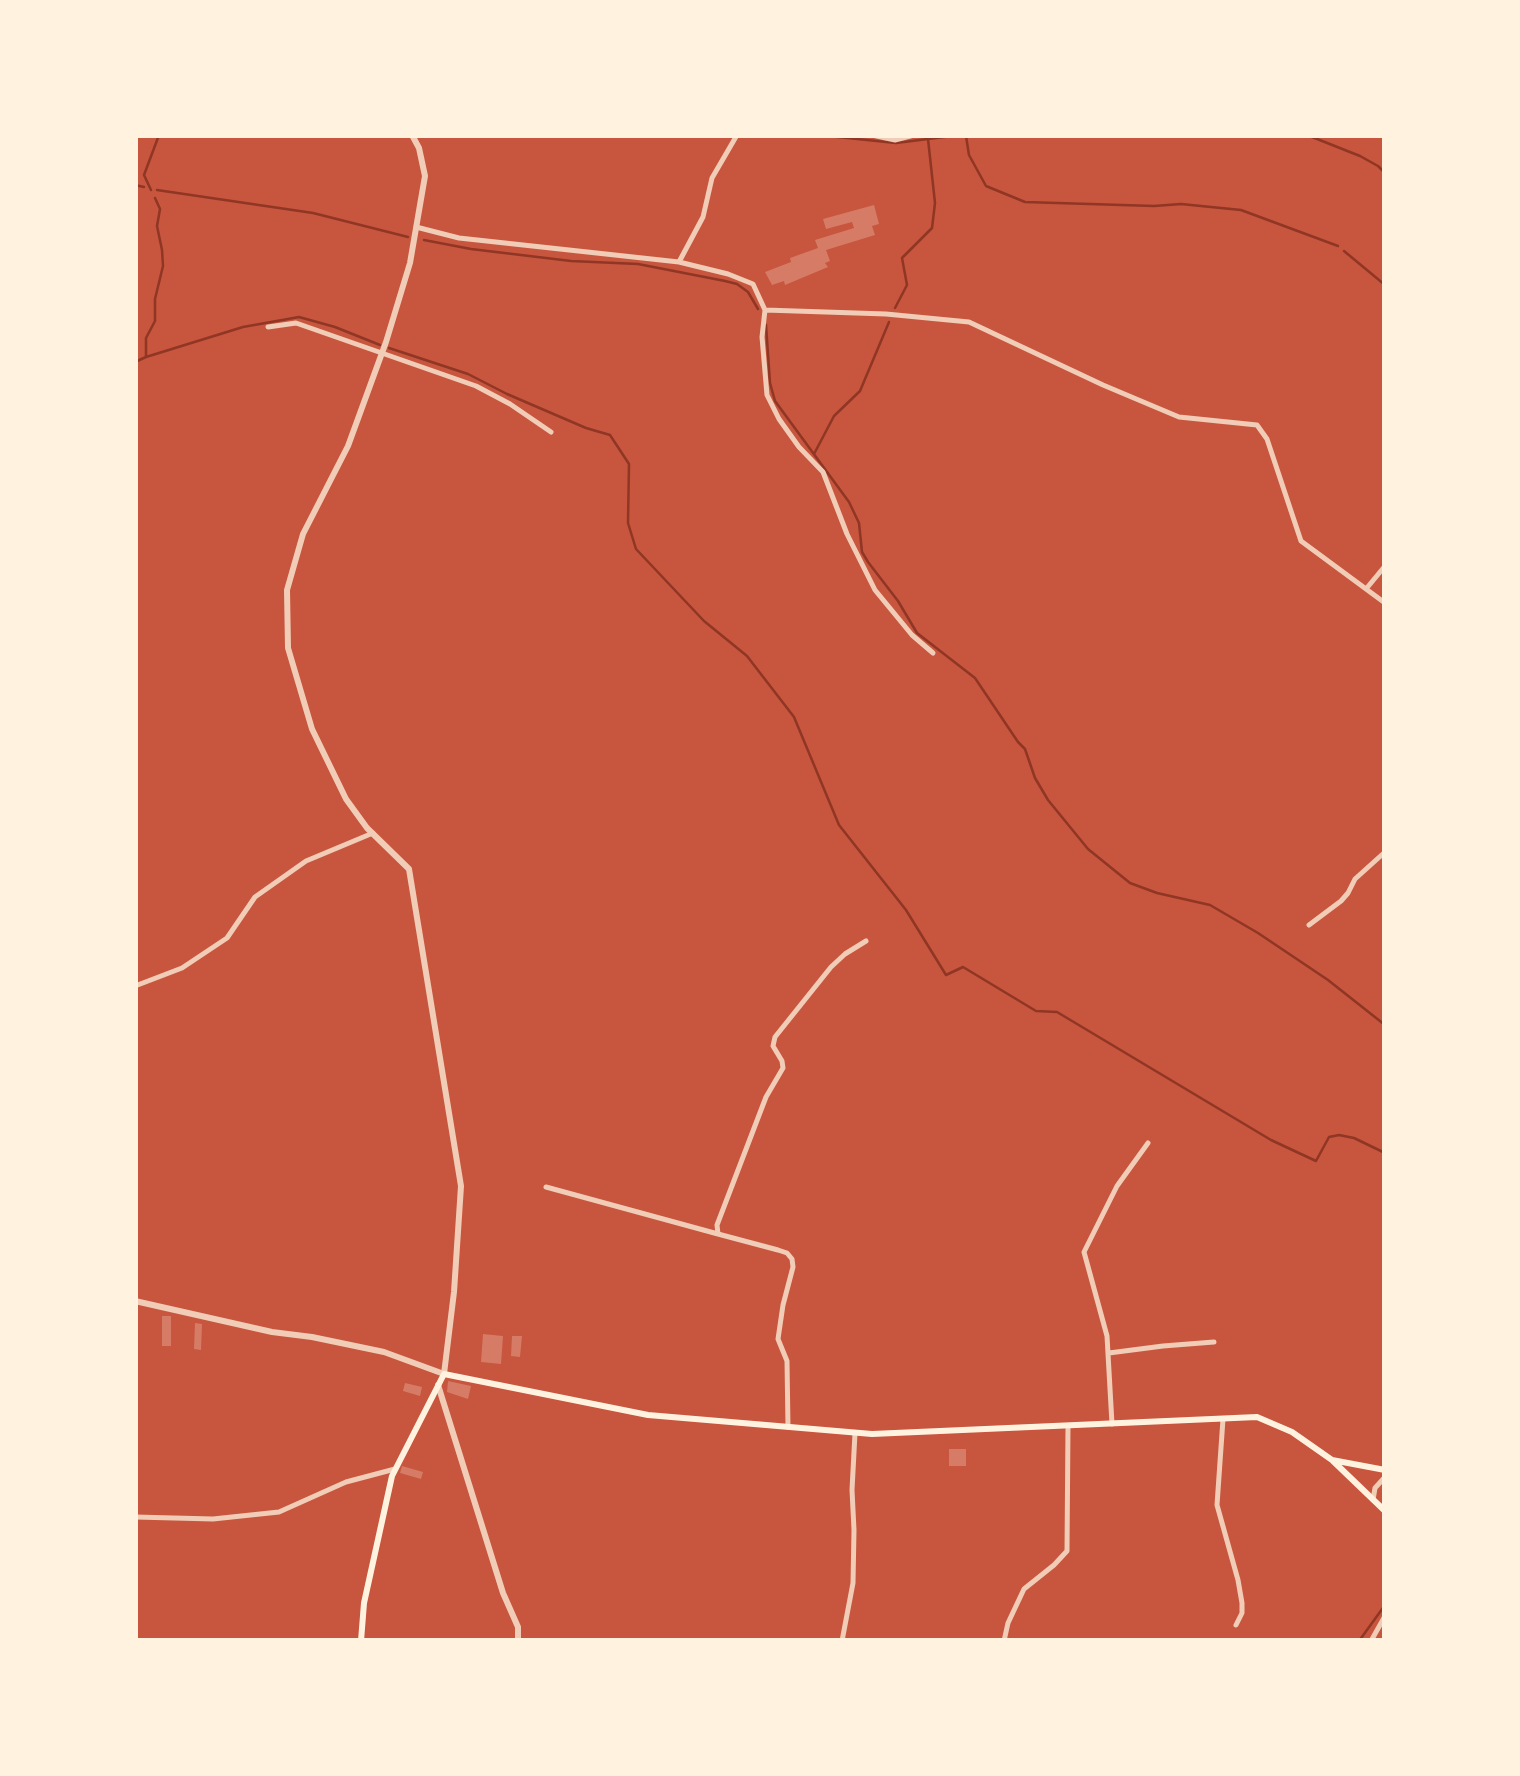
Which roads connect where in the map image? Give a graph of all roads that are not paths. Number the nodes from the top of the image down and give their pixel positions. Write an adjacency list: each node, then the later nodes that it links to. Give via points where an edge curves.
1 (412, 135): 5 (street, via 425,176)
2 (737, 135): 6 (street, via 712,178 703,217)
3 (872, 135): 4 (street)
4 (914, 135)
5 (416, 227): 6 (street, via 458,238); 9 (street)
6 (680, 262): 7 (street, via 753,284)
7 (765, 310): 12 (street, via 969,322 1179,416 1257,425 1301,541); 14 (street, via 768,395 779,419 823,472 875,590)
8 (268, 326): 9 (street, via 296,323)
9 (382, 354): 10 (street, via 476,386); 15 (street, via 348,446 303,534 287,590 288,648 312,729 346,799)
10 (551, 432)
11 (1385, 566): 12 (street)
12 (1366, 589): 13 (street)
13 (1385, 604)
14 (934, 653)
15 (372, 833): 19 (street, via 306,860 255,898 226,938 182,968); 26 (street, via 408,869 461,1186)
16 (1385, 852): 17 (street)
17 (1309, 925)
18 (866, 941): 22 (street, via 831,967 775,1037 783,1068 766,1097)
19 (135, 986)
20 (1148, 1143): 25 (street, via 1084,1252)
21 (546, 1187): 22 (street)
22 (718, 1234): 31 (street, via 792,1259 778,1340 789,1387)
23 (135, 1300): 26 (street, via 384,1352)
24 (1214, 1342): 25 (street)
25 (1109, 1353): 29 (street)
26 (444, 1374): 27 (main road); 31 (main road, via 648,1415)
27 (438, 1385): 34 (main road); 42 (street)
28 (1223, 1419): 29 (main road); 33 (main road, via 1256,1418 1292,1432); 40 (street, via 1217,1505 1240,1591)
29 (1112, 1424): 30 (main road)
30 (1068, 1426): 32 (main road); 44 (street, via 1067,1551 1024,1589)
31 (788, 1427): 32 (main road)
32 (854, 1432): 43 (street, via 854,1558)
33 (1332, 1460): 35 (main road); 36 (main road)
34 (394, 1469): 38 (street, via 280,1512 214,1519); 41 (main road)
35 (1385, 1473): 36 (street)
36 (1373, 1501): 37 (main road)
37 (1385, 1510)
38 (135, 1516)
39 (1385, 1616): 45 (street)
40 (1236, 1625)
41 (361, 1641)
42 (518, 1641)
43 (842, 1641)
44 (1004, 1641)
45 (1371, 1641)

